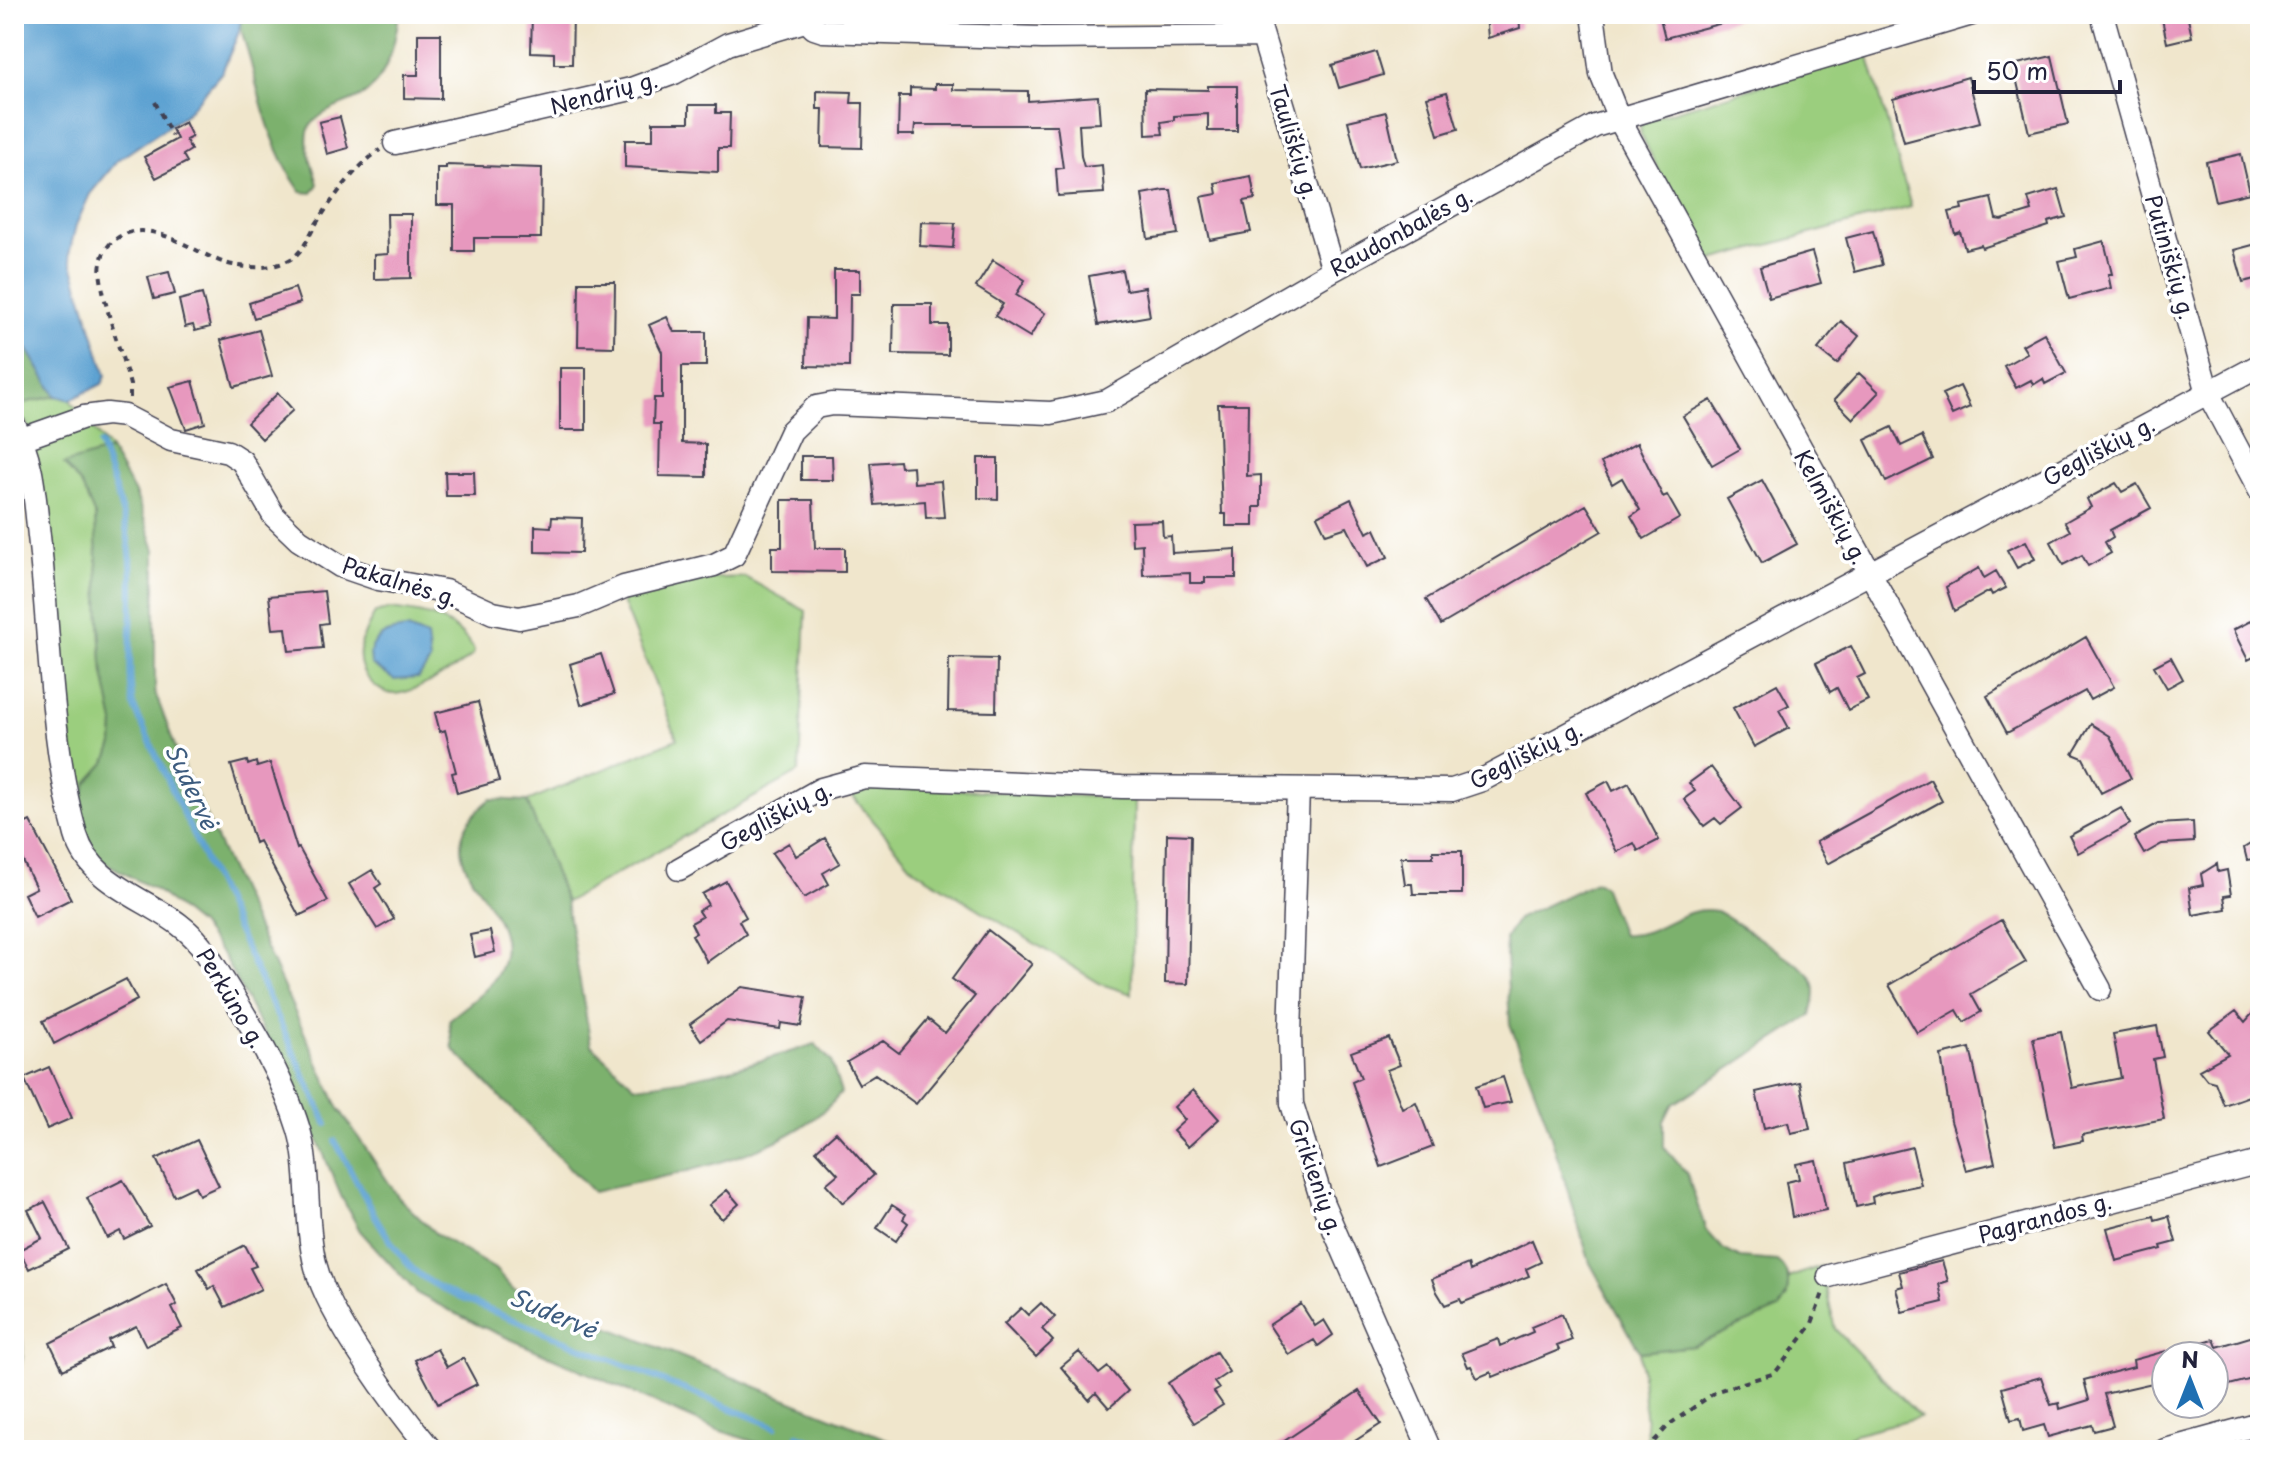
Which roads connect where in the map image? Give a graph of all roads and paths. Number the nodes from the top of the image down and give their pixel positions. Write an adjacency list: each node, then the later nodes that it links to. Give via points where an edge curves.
1 (1256, 14): 6 (street, Tauliškių g.)
2 (1593, 14): 8 (street, Kelmiškių g., via 1601,74)
3 (1972, 14): 8 (street, Raudonbalės g.)
4 (2102, 14): 13 (street, Putiniškių g.)
5 (803, 17): 6 (street, via 823,31 1026,38); 10 (street, Nendrių g., via 728,44 631,89)
6 (1262, 36): 11 (street, Tauliškių g.)
7 (155, 102): 9 (path)
8 (1619, 119): 11 (street, Raudonbalės g., via 1581,132); 18 (street, Kelmiškių g.)
9 (172, 136)
10 (395, 143): 15 (path, via 359,167 298,254 277,265 231,265 146,232 112,242 103,252 101,279 130,385)
11 (1333, 270): 14 (street, Raudonbalės g., via 1107,401 1075,410)
12 (2260, 365): 13 (street, Gegliškių g.)
13 (2208, 393): 17 (street, Putiniškių g.); 18 (street, Gegliškių g.)
14 (832, 404): 15 (street, Pakalnės g., via 816,407 791,431 734,555 579,606 519,618 493,613 445,591 340,566 299,540 274,516 242,461 228,452 171,440)
15 (125, 416): 16 (street, Pakalnės g., via 84,417)
16 (18, 432): 25 (street, Perkūno g., via 38,525 60,751 77,837 95,870 181,925 204,949 257,1036 299,1130 306,1209 323,1286 398,1408)
17 (2260, 491)
18 (1868, 575): 19 (street, Gegliškių g., via 1482,780 1452,790); 21 (street, Kelmiškių g.)
19 (1298, 789): 20 (street, Gegliškių g., via 865,777 821,789); 26 (street, Grikienių g., via 1292,1104 1323,1204)
20 (679, 869)
21 (2100, 989)
22 (2260, 1162): 23 (street, Pagrandos g.)
23 (1829, 1276): 27 (path, via 1811,1326 1775,1373 1717,1391 1670,1424)
24 (2260, 1424): 28 (street)
25 (431, 1450)
26 (1430, 1450)
27 (1646, 1450)
28 (2165, 1450)

